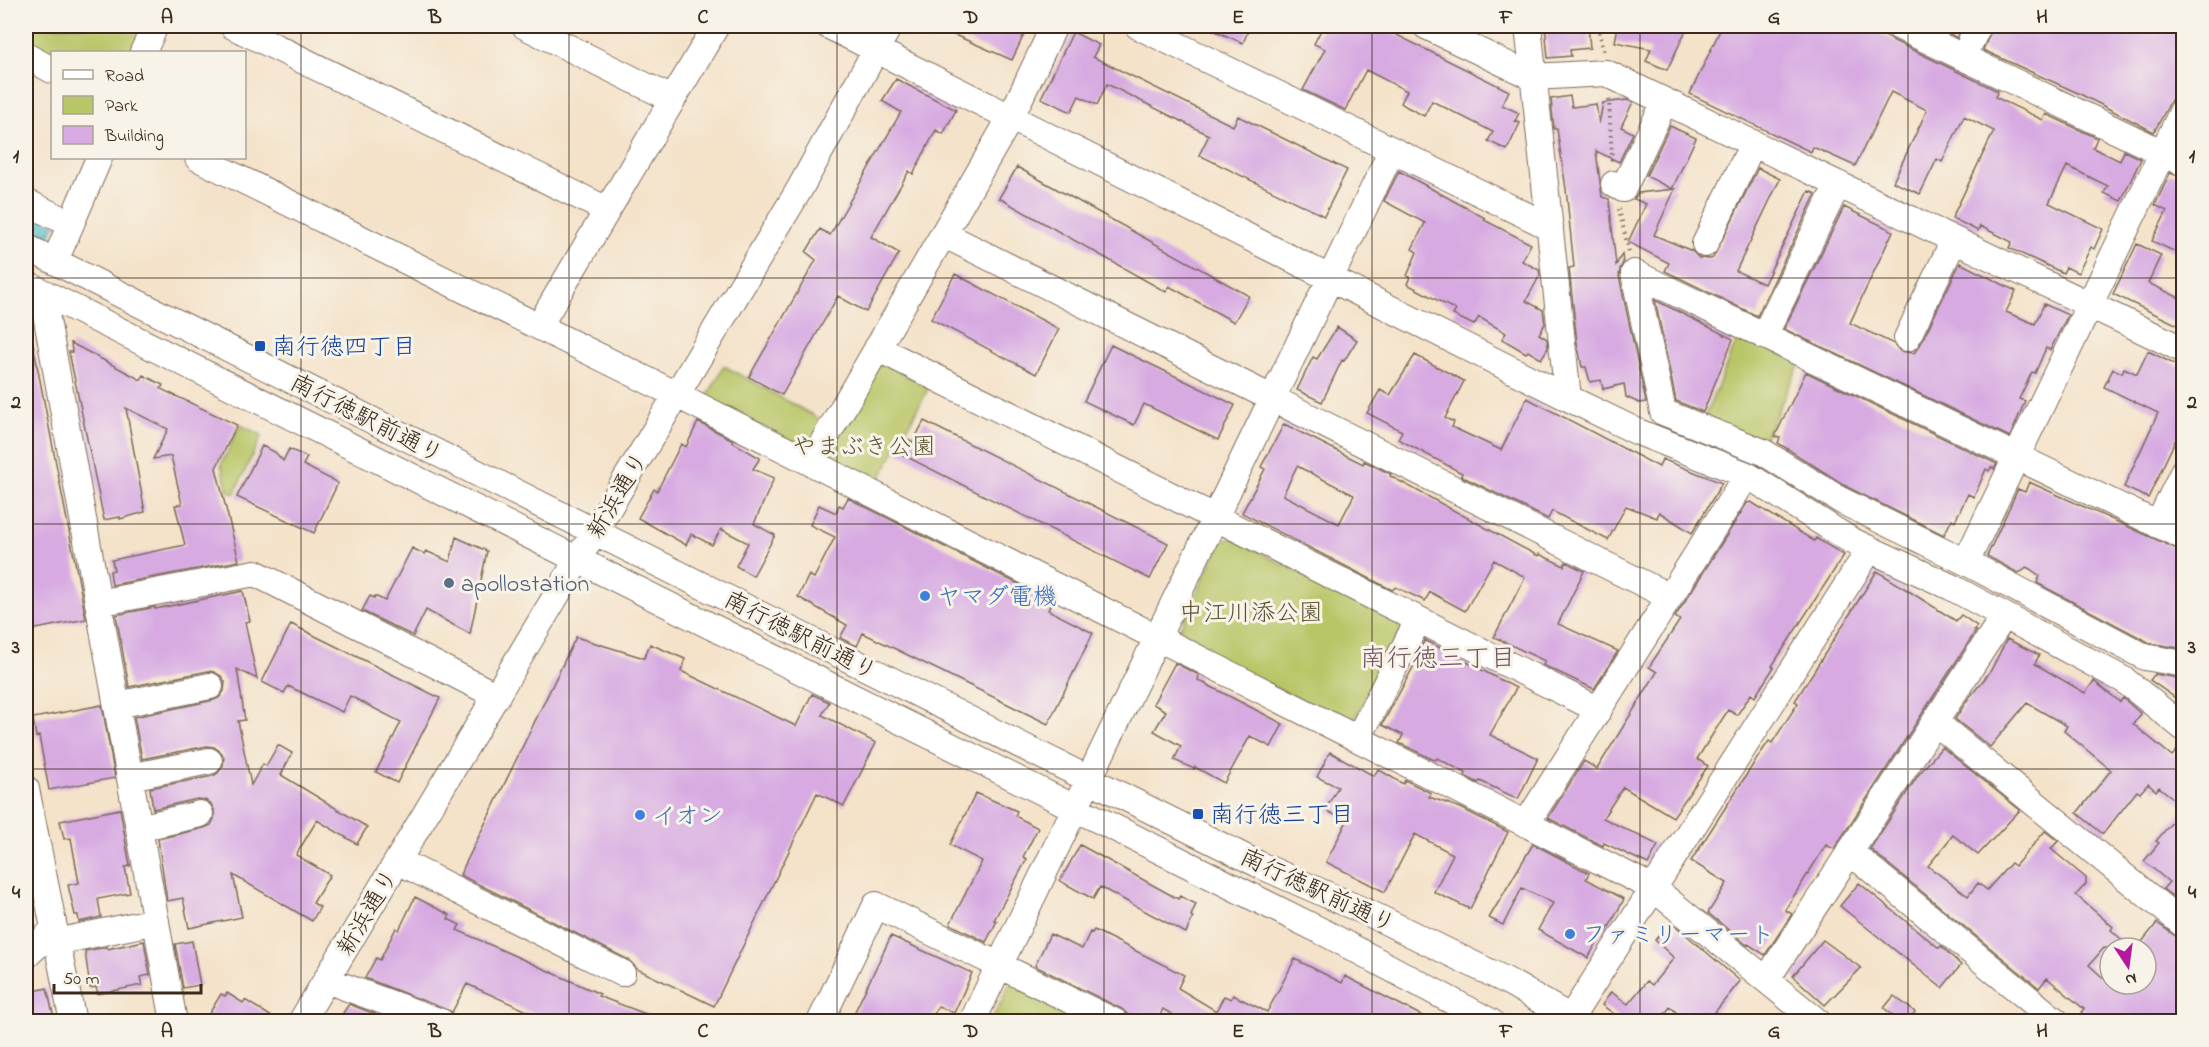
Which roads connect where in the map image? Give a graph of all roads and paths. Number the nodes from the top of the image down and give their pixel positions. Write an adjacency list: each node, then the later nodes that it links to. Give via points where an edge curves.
1 (155, 26): 13 (street)
2 (233, 26): 29 (street)
3 (525, 26): 17 (street)
4 (716, 26): 17 (street)
5 (829, 26): 12 (street)
6 (889, 26): 12 (street, 新浜通り)
7 (1054, 26): 20 (street)
8 (1138, 26): 22 (street)
9 (1426, 26): 16 (street)
10 (1528, 26): 16 (street)
11 (1898, 26): 23 (street)
12 (877, 50): 20 (street); 45 (street, 新浜通り)
13 (143, 51)
14 (26, 56): 15 (street)
15 (51, 69)
16 (1533, 77): 18 (street, via 1606,73); 31 (street)
17 (672, 99): 29 (street)
18 (1665, 100): 21 (street); 26 (street, via 1623,189)
19 (2184, 108): 23 (street)
20 (1011, 117): 32 (street); 37 (street)
21 (1753, 143): 27 (street); 34 (street)
22 (1392, 150): 31 (street); 37 (street)
23 (2173, 158): 39 (street)
24 (99, 159): 30 (street)
25 (200, 159): 40 (street)
26 (1614, 184)
27 (1838, 184): 33 (street); 41 (street)
28 (26, 202): 30 (street)
29 (607, 210): 40 (street)
30 (71, 224): 36 (street)
31 (1550, 227): 46 (street)
32 (943, 234): 43 (street); 47 (street)
33 (1953, 240): 39 (street); 42 (street)
34 (1705, 244)
35 (26, 247): 36 (street, 南行徳駅前通り)
36 (55, 261): 54 (street, 南行徳駅前通り)
37 (1331, 278): 46 (street); 47 (street)
38 (34, 288): 57 (street, 南行徳駅前通り); 60 (street)
39 (2089, 305): 44 (street); 48 (street)
40 (539, 326): 45 (street)
41 (1764, 336): 48 (street); 58 (street, via 1634,273 1663,412 1763,452 1842,501)
42 (1907, 338)
43 (877, 348): 49 (street); 52 (street)
44 (2184, 350)
45 (677, 395): 49 (street); 54 (street, 新浜通り)
46 (1568, 398): 51 (street, via 1638,432)
47 (1273, 399): 52 (street); 59 (street)
48 (2016, 457): 53 (street); 58 (street)
49 (811, 463): 63 (street)
50 (2184, 470): 53 (street)
51 (1747, 475): 56 (street); 59 (street)
52 (1215, 519): 62 (street); 63 (street)
53 (2158, 525): 55 (street)
54 (595, 532): 57 (street, 新浜通り); 74 (street, 南行徳駅前通り)
55 (2184, 537)
56 (1870, 549): 61 (street); 82 (street)
57 (579, 560): 66 (street, 新浜通り); 76 (street, 南行徳駅前通り)
58 (1966, 562): 64 (street, via 2145,657)
59 (1670, 597): 68 (street)
60 (98, 603): 66 (street, via 255,573); 67 (street)
61 (2004, 616): 69 (street); 70 (street, via 2124,680)
62 (1418, 620): 68 (street); 71 (street)
63 (1157, 638): 71 (street); 74 (street)
64 (2184, 664)
65 (210, 686): 67 (street)
66 (497, 696): 81 (street, 新浜通り)
67 (117, 705): 73 (street)
68 (1599, 710): 78 (street)
69 (1935, 722): 80 (street); 84 (street)
70 (2184, 728)
71 (1358, 739): 78 (street)
72 (209, 761): 73 (street)
73 (130, 777): 79 (street)
74 (1089, 780): 76 (street); 91 (street, 南行徳駅前通り, via 1486,971)
75 (26, 789): 85 (street)
76 (1075, 809): 87 (street); 99 (street, 南行徳駅前通り, via 1350,946)
77 (200, 814): 79 (street)
78 (1526, 824): 82 (street)
79 (139, 828): 83 (street)
80 (1850, 852): 89 (street); 101 (street)
81 (398, 861): 88 (street); 90 (street, 新浜通り)
82 (1653, 888): 89 (street); 91 (street)
83 (156, 921): 85 (street); 93 (street)
84 (2184, 925)
85 (55, 936): 86 (street); 92 (street)
86 (26, 956)
87 (999, 965): 96 (street, via 876,905); 97 (street); 98 (street)
88 (622, 973)
89 (1767, 979): 100 (street)
90 (326, 980): 94 (street, 新浜通り); 95 (street)
91 (1572, 1020)
92 (73, 1022)
93 (174, 1022)
94 (301, 1022)
95 (441, 1022)
96 (820, 1022)
97 (972, 1022)
98 (1115, 1022)
99 (1491, 1022)
100 (1818, 1022)
101 (2057, 1022)

